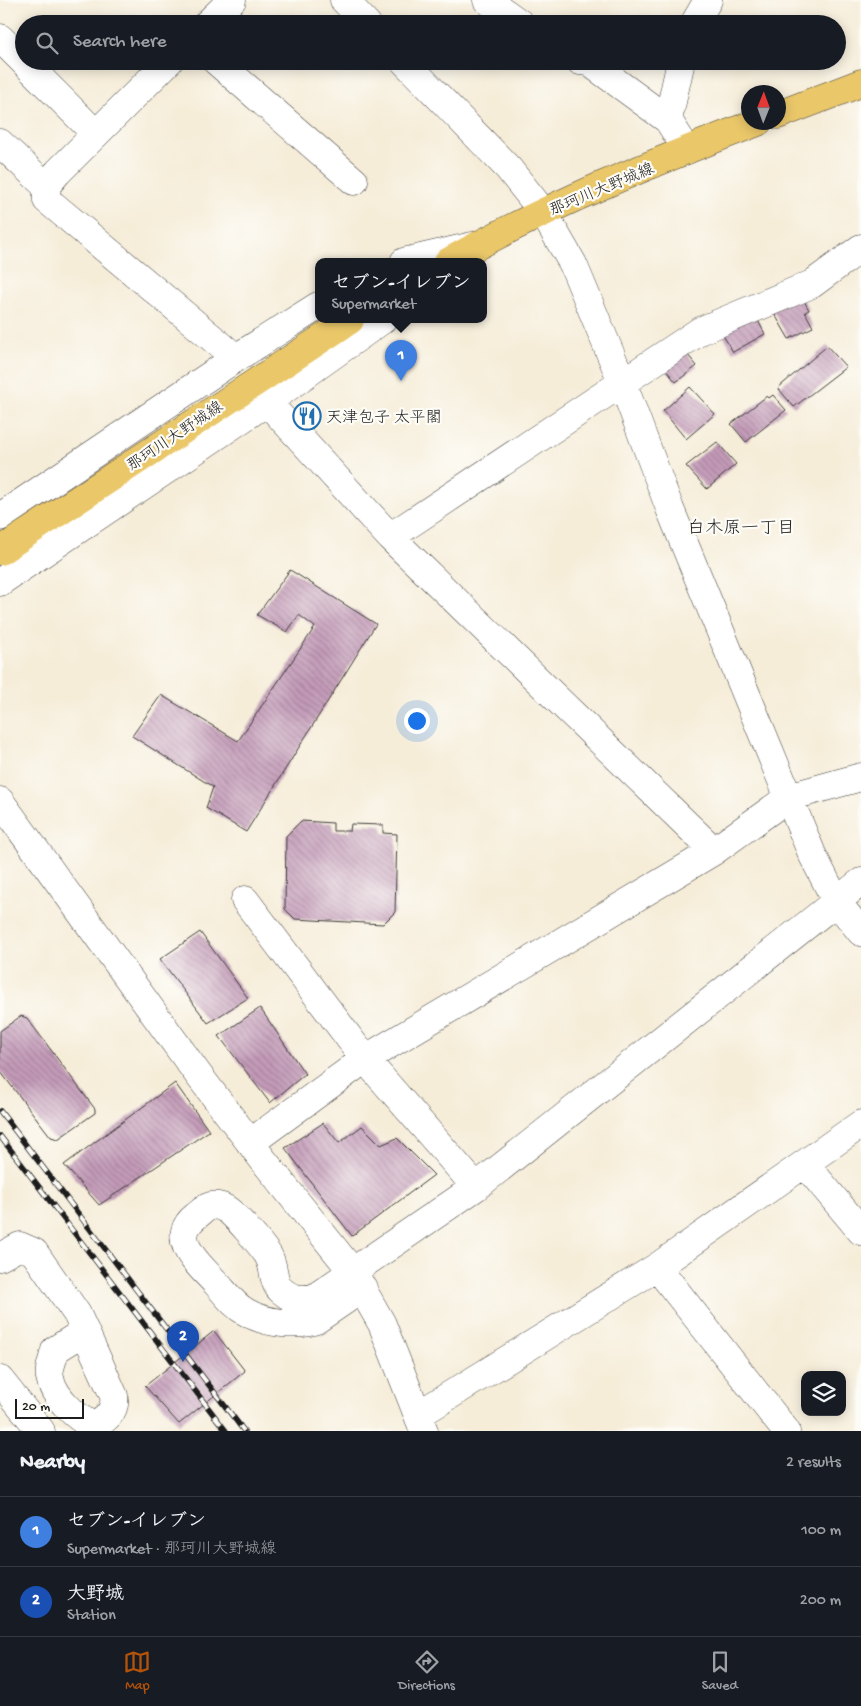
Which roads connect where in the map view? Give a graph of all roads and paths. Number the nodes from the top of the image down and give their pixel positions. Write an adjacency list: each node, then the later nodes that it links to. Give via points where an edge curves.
1 (344, 0): 4 (street)
2 (487, 0): 5 (street)
3 (708, 0): 6 (street)
4 (358, 15)
5 (508, 15)
6 (699, 15)
7 (0, 38): 8 (street)
8 (15, 53)
9 (32, 70): 19 (street)
10 (160, 70): 19 (street)
11 (226, 70): 22 (street)
12 (413, 70): 24 (street, via 508,168)
13 (600, 70): 17 (street)
14 (679, 70): 17 (street)
15 (861, 83): 16 (main road)
16 (786, 112)
17 (668, 120): 21 (street)
18 (741, 129): 21 (main road, 那珂川大野城線)
19 (96, 134): 23 (street)
20 (0, 143): 23 (street)
21 (687, 150): 24 (main road, 那珂川大野城線)
22 (354, 181)
23 (46, 186): 33 (street, via 47,200)
24 (543, 212): 25 (main road, 那珂川大野城線); 34 (street, via 573,264)
25 (479, 244): 27 (street); 28 (main road, 那珂川大野城線); 29 (street)
26 (861, 248): 34 (street, via 812,284 700,331)
27 (421, 258)
28 (455, 258)
29 (461, 258)
30 (315, 308): 33 (street)
31 (345, 323): 38 (main road, 那珂川大野城線)
32 (378, 323): 35 (street)
33 (236, 358): 36 (street)
34 (623, 384): 37 (street); 41 (street, via 670,509)
35 (267, 402): 37 (street); 39 (street)
36 (0, 518)
37 (390, 537): 43 (street)
38 (0, 551)
39 (0, 582)
40 (861, 777): 41 (street)
41 (789, 797): 43 (street); 46 (street, via 812,854)
42 (0, 801): 50 (street)
43 (714, 851): 48 (street)
44 (861, 882): 46 (street)
45 (245, 900): 48 (street)
46 (836, 901): 47 (street); 52 (street)
47 (861, 932)
48 (365, 1059): 50 (street); 52 (street)
49 (861, 1124): 51 (street)
50 (250, 1143): 56 (street)
51 (805, 1164): 53 (street); 55 (street)
52 (476, 1187): 56 (street)
53 (861, 1232)
54 (0, 1257): 57 (street, via 20,1246 34,1252)
55 (657, 1267): 59 (street); 62 (street)
56 (357, 1280): 56 (street, via 316,1320 288,1324 260,1318 235,1304 192,1257 183,1236 190,1220 208,1207 217,1205 228,1209 268,1255 276,1283 282,1291 302,1300); 59 (street, via 382,1324)
57 (85, 1331): 60 (street, via 116,1405); 60 (street, via 55,1350 50,1377 61,1400)
58 (0, 1380): 61 (street)
59 (421, 1423)
60 (91, 1429)
61 (41, 1431)
62 (786, 1431)

